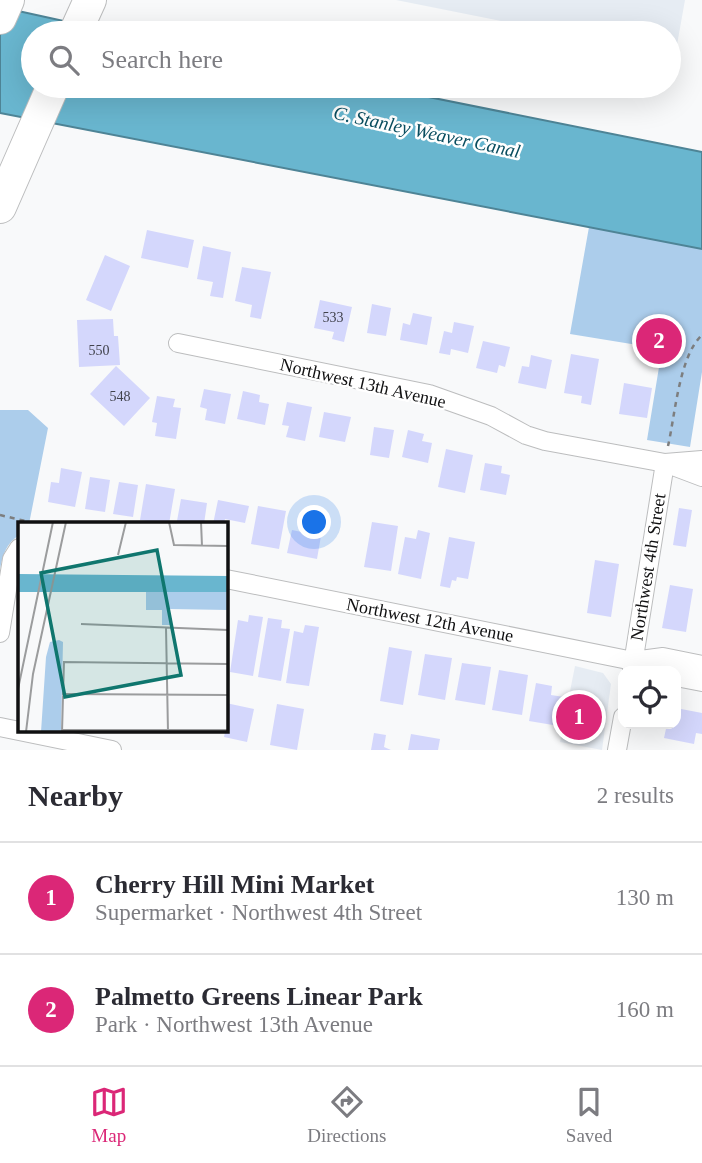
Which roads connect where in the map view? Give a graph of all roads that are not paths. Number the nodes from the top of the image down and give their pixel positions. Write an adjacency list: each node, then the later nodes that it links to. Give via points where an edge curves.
1 (8, 0): 3 (highway)
2 (90, 0): 4 (highway)
3 (0, 18)
4 (80, 21)
5 (48, 98): 6 (highway)
6 (6, 194)
7 (178, 343): 9 (street, Northwest 13th Avenue, via 429,394 545,441)
8 (702, 460): 9 (street, Northwest 13th Avenue)
9 (665, 463): 10 (street, Northwest 13th Avenue); 15 (street, Northwest 4th Street)
10 (702, 477)
11 (18, 550): 13 (street, via 12,559)
12 (228, 579): 15 (street, Northwest 12th Avenue)
13 (0, 633)
14 (702, 665): 15 (street, Northwest 12th Avenue, via 663,657)
15 (633, 666)
16 (681, 678): 17 (street)
17 (702, 682)
18 (0, 727): 20 (street)
19 (621, 729): 23 (street)
20 (18, 731)
21 (24, 732): 22 (street)
22 (112, 750)
23 (617, 750)

